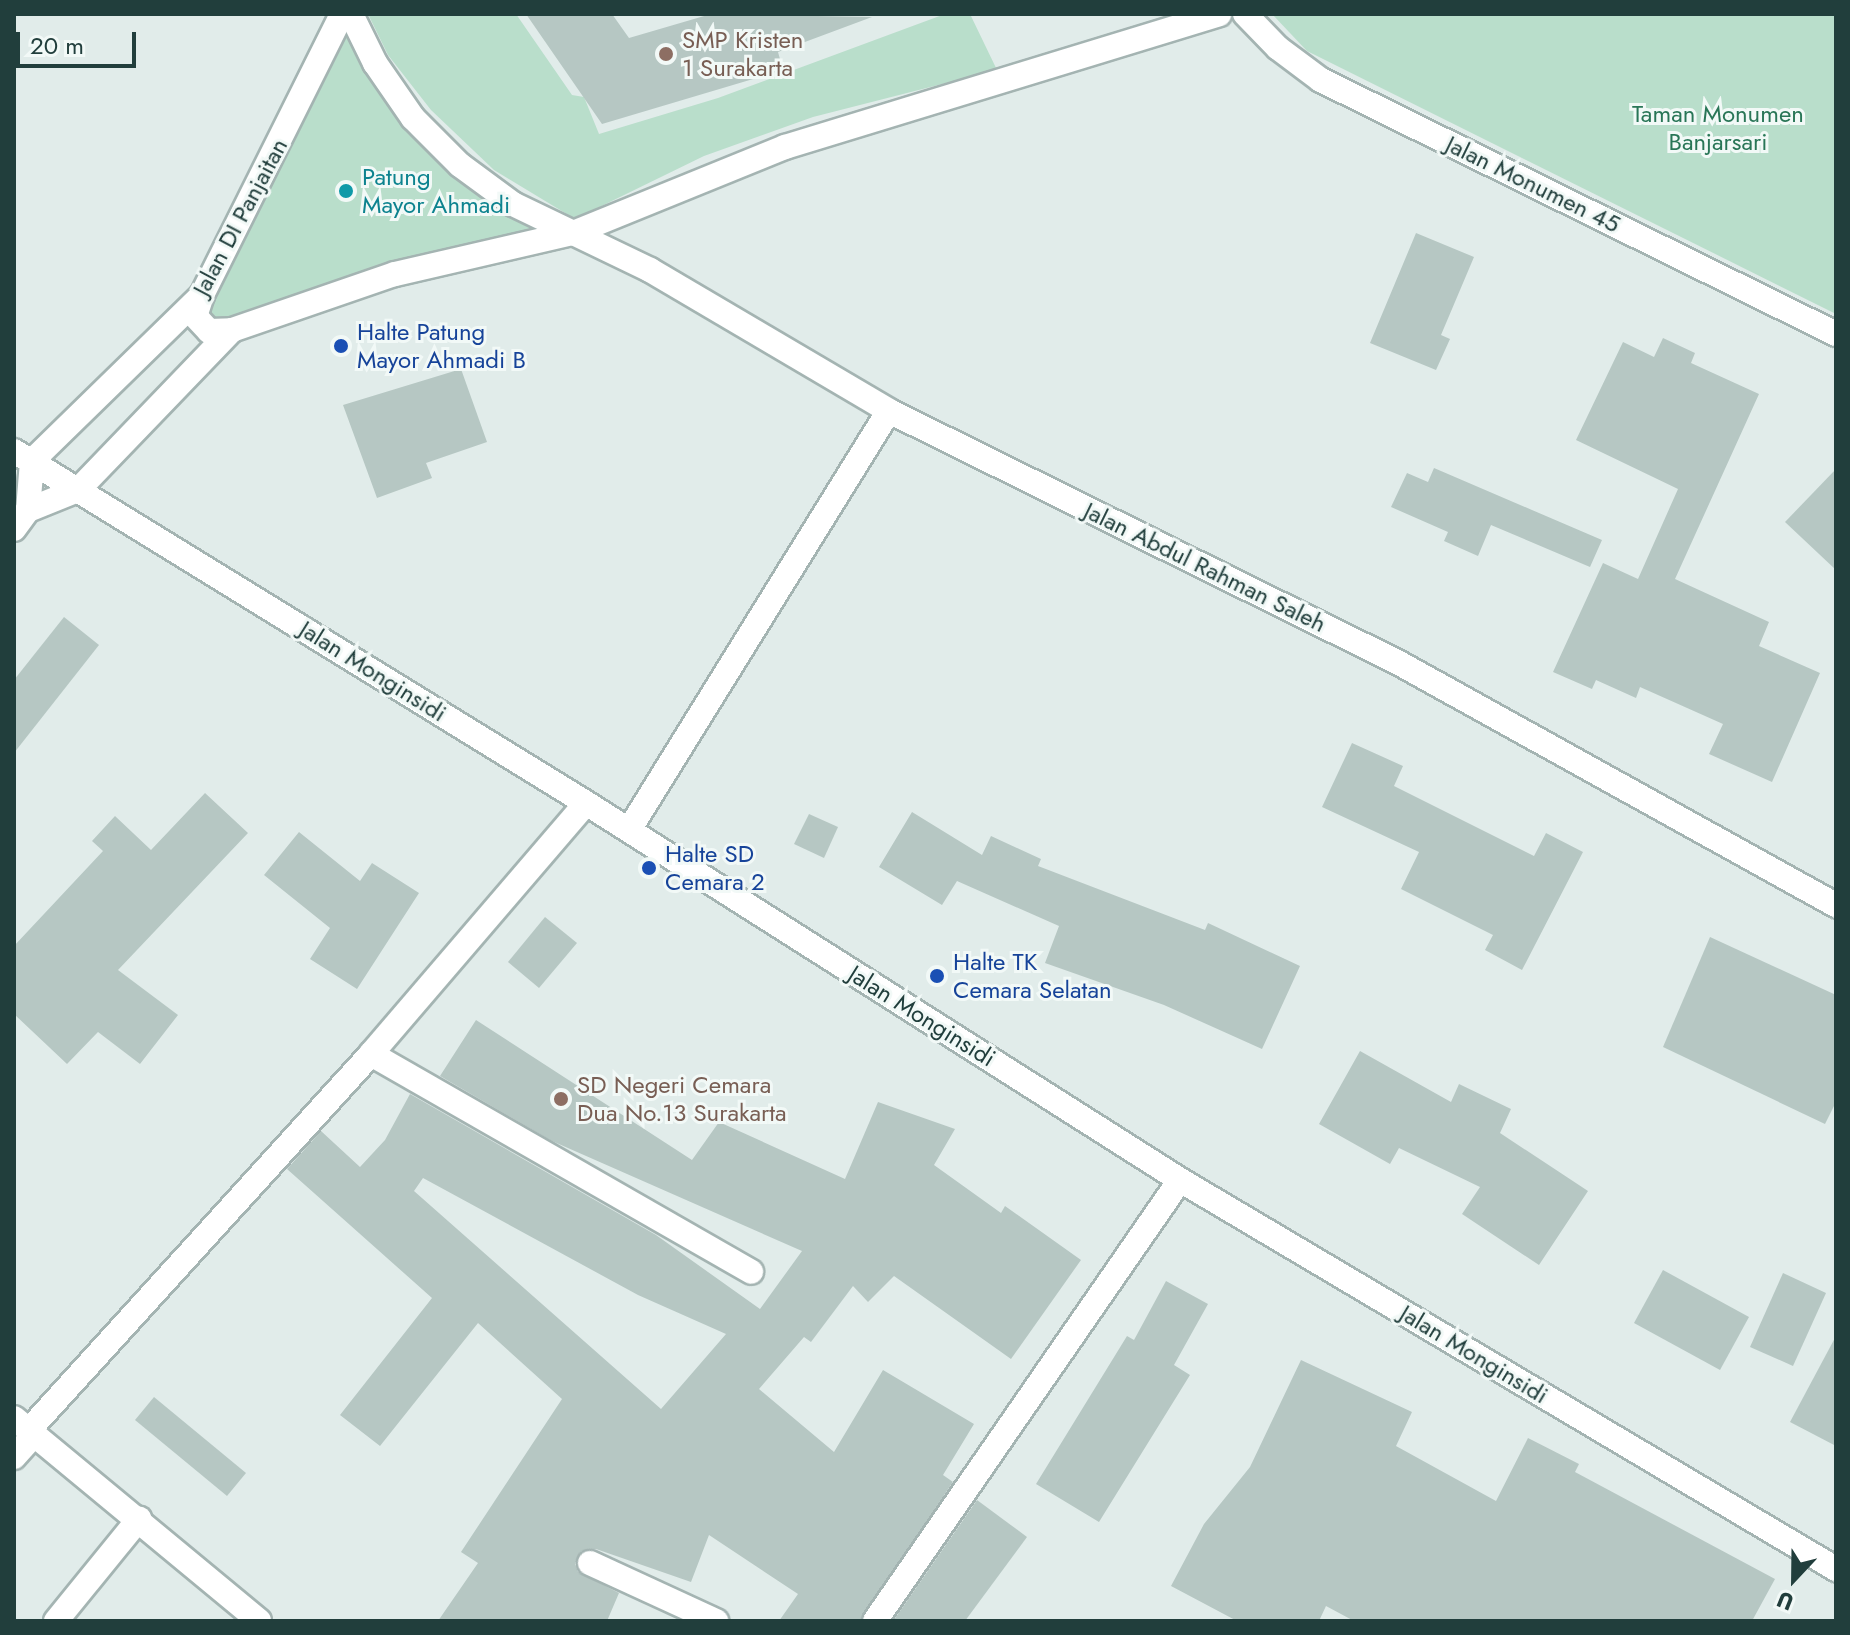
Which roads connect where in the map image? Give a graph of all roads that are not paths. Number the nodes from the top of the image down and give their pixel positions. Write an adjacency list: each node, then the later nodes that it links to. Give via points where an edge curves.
1 (342, 14): 6 (main road, Jalan DI Panjaitan)
2 (351, 14): 5 (main road, Jalan Abdul Rahman Saleh, via 375,63 413,118 460,165 513,204)
3 (1219, 14): 5 (main road, via 785,147)
4 (1245, 14): 8 (main road, Jalan Monumen 45, via 1278,48 1321,80)
5 (573, 233): 7 (main road, via 395,274); 9 (main road, Jalan Abdul Rahman Saleh, via 650,270)
6 (202, 295): 7 (main road, via 195,316 209,331); 10 (main road, Jalan DI Panjaitan)
7 (232, 330): 11 (main road)
8 (1836, 334)
9 (889, 411): 14 (main road); 15 (main road, Jalan Abdul Rahman Saleh, via 1399,663)
10 (23, 456): 11 (main road, Jalan Monginsidi); 12 (main road)
11 (78, 490): 12 (main road); 13 (main road, Jalan Monginsidi)
12 (21, 520)
13 (586, 803): 14 (main road, Jalan Monginsidi); 16 (main road)
14 (629, 830): 17 (main road, Jalan Monginsidi)
15 (1836, 905)
16 (371, 1054): 18 (main road); 19 (main road)
17 (1180, 1180): 23 (main road, Jalan Monginsidi); 27 (main road)
18 (751, 1272)
19 (26, 1427): 20 (main road); 21 (main road)
20 (14, 1457)
21 (139, 1519): 24 (main road); 25 (main road)
22 (590, 1563): 26 (main road)
23 (1836, 1569)
24 (243, 1616)
25 (56, 1621)
26 (716, 1621)
27 (875, 1621)

